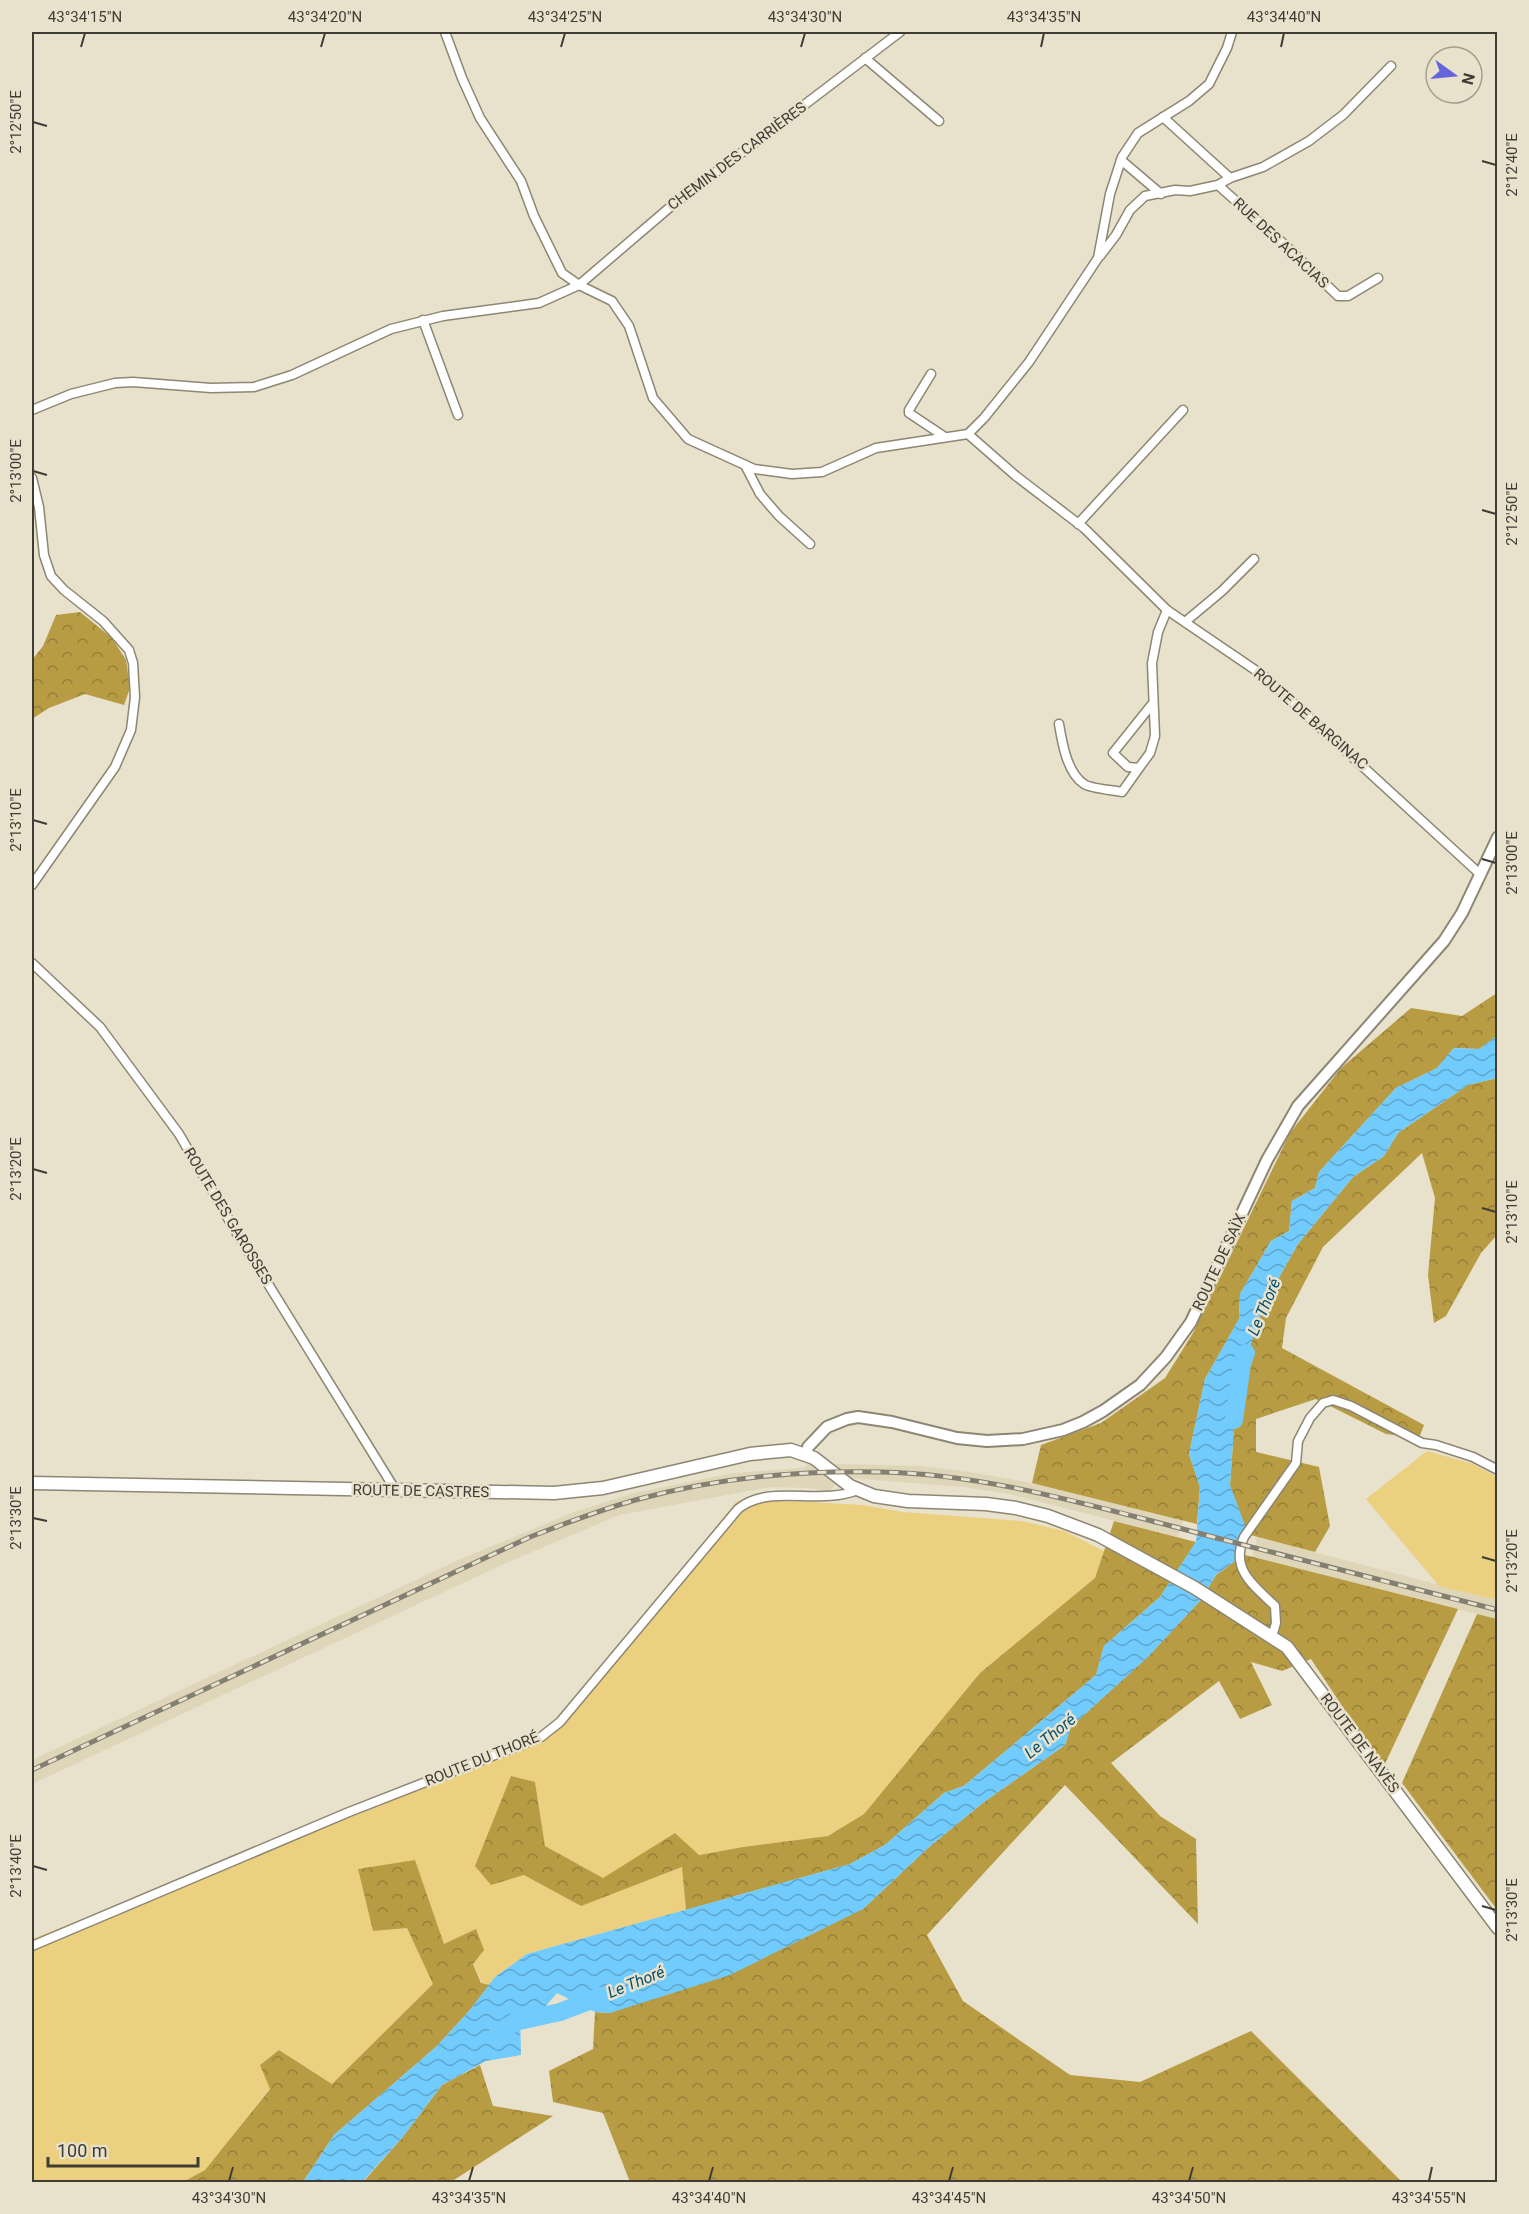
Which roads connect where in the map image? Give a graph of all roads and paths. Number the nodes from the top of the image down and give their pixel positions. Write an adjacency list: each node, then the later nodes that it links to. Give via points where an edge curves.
1 (445, 32): 14 (street, via 480,118 520,181 562,273)
2 (900, 32): 4 (street, CHEMIN DES CARRIÈRES)
3 (1232, 32): 6 (street, via 1209,84)
4 (865, 58): 7 (street); 14 (street, CHEMIN DES CARRIÈRES, via 669,208)
5 (1391, 66): 9 (street, via 1343,115 1309,141 1263,167)
6 (1163, 117): 8 (street, via 1138,133); 9 (street)
7 (939, 121)
8 (1121, 160): 11 (street); 12 (street)
9 (1230, 178): 10 (street)
10 (1218, 184): 11 (street); 13 (street, RUE DES ACACIAS, via 1338,296 1348,296)
11 (1161, 194): 12 (street, via 1145,196 1130,210)
12 (1098, 258): 20 (street, via 1029,362)
13 (1378, 278)
14 (579, 285): 15 (street, CHEMIN DES CARRIÈRES, via 539,303); 22 (street, via 612,301 629,326 652,398 688,439)
15 (423, 320): 17 (street, CHEMIN DES CARRIÈRES, via 391,329 263,385 219,388 115,383); 19 (street)
16 (931, 374): 21 (street, via 909,413)
17 (32, 410)
18 (1183, 410): 24 (street)
19 (458, 415)
20 (968, 434): 21 (street); 24 (street, ROUTE DE BARGINAC)
21 (945, 437): 22 (street, via 876,448 822,472 792,474)
22 (745, 465): 25 (street, via 760,494 778,516)
23 (32, 478): 34 (street, via 51,576 103,621 129,650 135,698 131,730 115,767)
24 (1078, 524): 27 (street, ROUTE DE BARGINAC)
25 (810, 544)
26 (1254, 559): 28 (street)
27 (1167, 610): 28 (street, ROUTE DE BARGINAC); 29 (street, via 1152,663)
28 (1185, 622): 33 (street, ROUTE DE BARGINAC, via 1264,676)
29 (1153, 703): 31 (street, via 1155,736 1150,753); 31 (street, via 1113,753 1128,767)
30 (1059, 724): 31 (street, via 1070,768 1084,784 1122,792)
31 (1139, 768)
32 (1497, 837): 33 (street, ROUTE DE SAÏX)
33 (1481, 875): 36 (street, ROUTE DE SAÏX, via 1444,941 1298,1106 1267,1160 1191,1322 1140,1385 1083,1422 1023,1439 957,1438 858,1418 827,1427)
34 (32, 885)
35 (32, 963): 40 (street, ROUTE DES GAROSSES, via 100,1027 178,1134)
36 (806, 1454): 39 (main road, ROUTE DE NAVÈS); 40 (main road, ROUTE DE CASTRES, via 780,1450 750,1454 578,1491)
37 (1497, 1470): 41 (street, via 1473,1456 1422,1443 1352,1406 1333,1400 1323,1403 1298,1442 1296,1463 1240,1547 1247,1580 1275,1606)
38 (32, 1483): 40 (main road, ROUTE DE CASTRES)
39 (858, 1490): 41 (main road, ROUTE DE NAVÈS, via 889,1499 986,1504 1048,1515 1090,1531 1153,1565); 43 (street, ROUTE DU THORÉ, via 827,1498 764,1497 745,1503 560,1722 541,1737 349,1812)
40 (396, 1491)
41 (1272, 1637): 42 (main road, ROUTE DE NAVÈS, via 1287,1647 1307,1672)
42 (1497, 1928)
43 (32, 1946)

